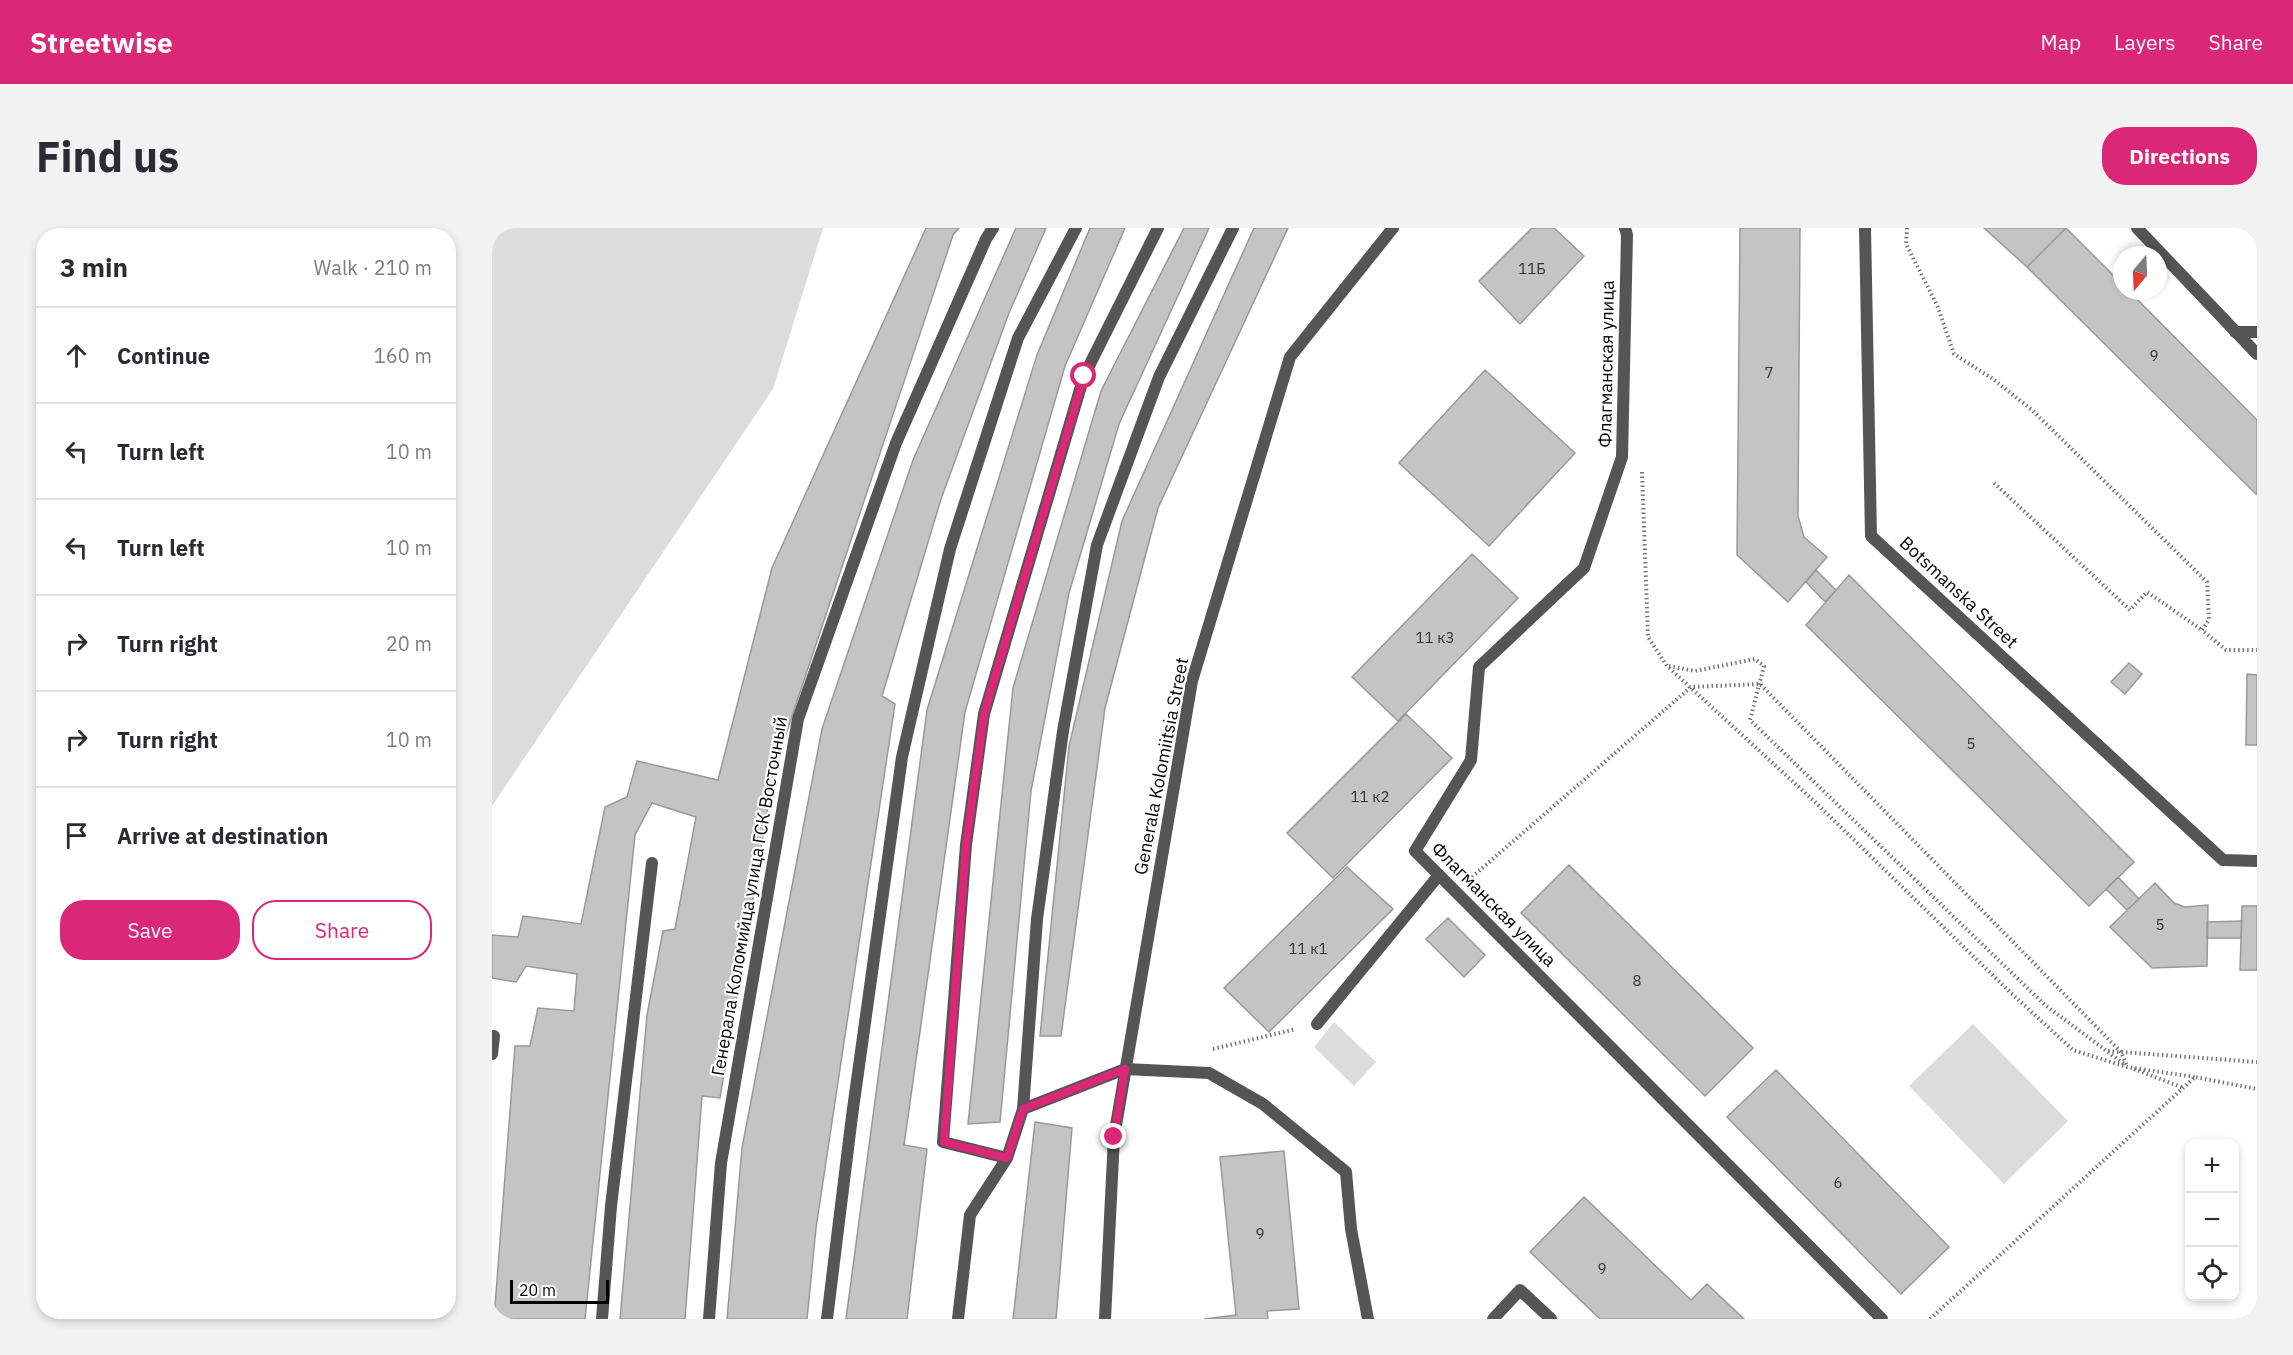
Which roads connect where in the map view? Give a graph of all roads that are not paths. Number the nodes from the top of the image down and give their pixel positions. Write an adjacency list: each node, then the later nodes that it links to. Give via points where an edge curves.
1 (993, 228): 22 (street, Генерала Коломийца улица ГСК Восточный, via 896,443 798,719 721,1163)
2 (1076, 228): 23 (street, via 1018,338 950,549 902,757)
3 (1158, 228): 20 (street, via 1084,376 984,714 966,845 944,1142)
4 (1233, 228): 19 (street, via 1159,377 1097,544 1063,731 1039,907)
5 (1393, 228): 18 (street, Generala Kolomiitsia Street, via 1290,357 1192,681)
6 (1625, 228): 14 (street, Флагманская улица, via 1622,457 1584,568 1479,667 1471,760 1415,851)
7 (1865, 228): 12 (street, Botsmanska Street, via 1871,536 2223,860)
8 (2136, 228): 9 (street)
9 (2235, 332): 10 (street); 11 (street)
10 (2257, 332)
11 (2257, 354)
12 (2257, 861)
13 (652, 863): 21 (street, via 611,1206)
14 (1439, 875): 15 (street); 29 (street, Флагманская улица)
15 (1317, 1024)
16 (494, 1036): 17 (street)
17 (492, 1054)
18 (1125, 1069): 19 (street); 25 (street, Generala Kolomiitsia Street, via 1114,1137); 26 (street, via 1209,1073 1263,1104 1346,1172 1351,1228)
19 (1023, 1109): 20 (street)
20 (1007, 1158): 24 (street, via 970,1215)
21 (602, 1319)
22 (709, 1319)
23 (827, 1319)
24 (958, 1319)
25 (1106, 1319)
26 (1368, 1319)
27 (1493, 1319): 28 (street, via 1520,1290)
28 (1551, 1319)
29 (1882, 1319)

